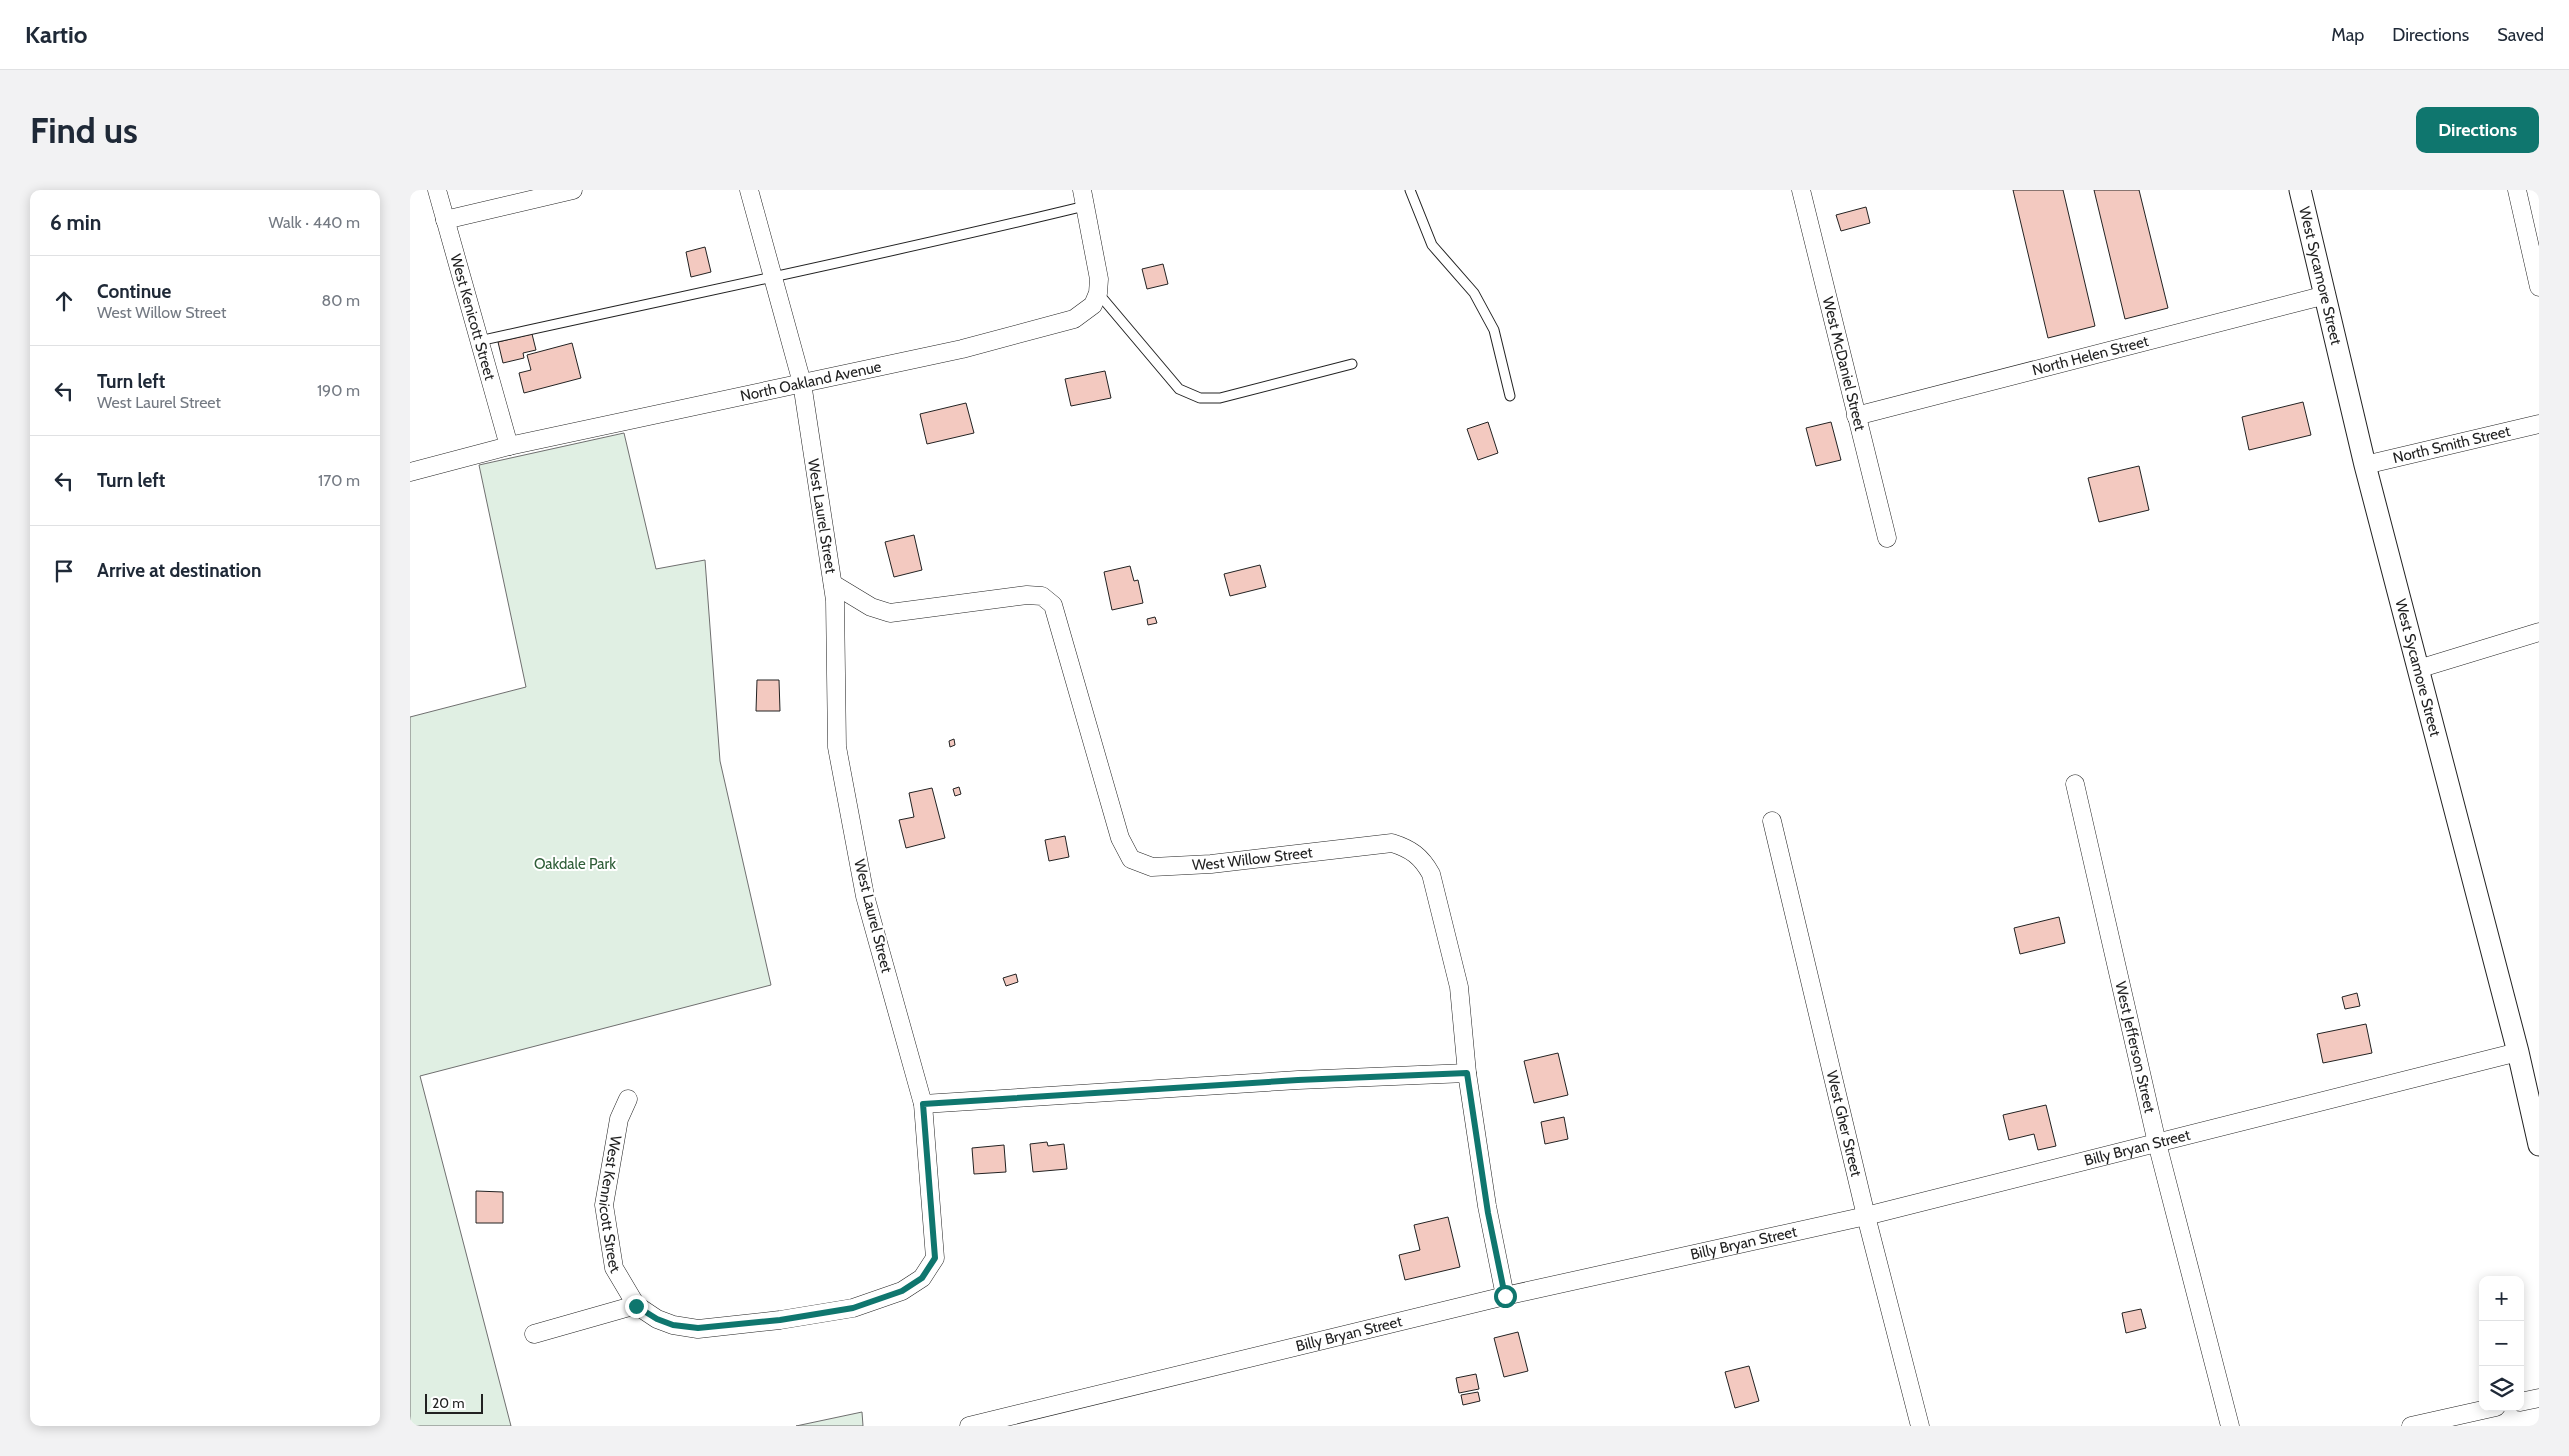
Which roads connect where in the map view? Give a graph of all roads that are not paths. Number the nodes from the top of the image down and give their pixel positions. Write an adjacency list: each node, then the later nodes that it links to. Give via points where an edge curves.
1 (437, 190): 9 (street, West Kenicott Street)
2 (574, 190): 9 (street)
3 (749, 190): 10 (street, West Laurel Street)
4 (1410, 190): 17 (lane, via 1432,246 1474,293 1494,330)
5 (1801, 190): 18 (street, West McDaniel Street)
6 (2300, 190): 13 (street, West Sycamore Street)
7 (2518, 190): 11 (street)
8 (1083, 198): 10 (lane); 12 (street, via 1100,279)
9 (445, 220): 14 (street, West Kenicott Street)
10 (773, 278): 14 (lane); 16 (street, West Laurel Street)
11 (2539, 287)
12 (1098, 293): 15 (lane, via 1179,389 1200,398 1220,398); 16 (street, North Oakland Avenue, via 1093,305 1074,319 962,349)
13 (2326, 295): 18 (street, North Helen Street); 21 (street, West Sycamore Street)
14 (480, 341): 20 (street, West Kenicott Street)
15 (1352, 364)
16 (802, 384): 20 (street, North Oakland Avenue); 24 (street, West Laurel Street)
17 (1510, 396)
18 (1856, 416): 23 (street, West McDaniel Street)
19 (2539, 424): 21 (street, North Smith Street)
20 (509, 446): 22 (street, North Oakland Avenue)
21 (2365, 466): 26 (street, West Sycamore Street)
22 (410, 472)
23 (1887, 538)
24 (833, 584): 30 (street, West Willow Street, via 871,607 890,613 1027,595 1042,596 1053,605 1120,838 1131,859 1152,867 1211,864 1392,843 1410,849 1424,862 1433,882 1459,987); 32 (street, West Laurel Street, via 837,747 865,896)
25 (2539, 632): 26 (street)
26 (2418, 669): 29 (street, West Sycamore Street)
27 (2075, 784): 33 (street, West Jefferson Street)
28 (1772, 821): 35 (street, West Gher Street)
29 (2518, 1052): 33 (street, Billy Bryan Street); 34 (street, West Sycamore Street)
30 (1467, 1073): 32 (street, via 1298,1080); 36 (street, West Willow Street, via 1488,1213)
31 (628, 1099): 37 (street, West Kennicott Street, via 619,1119 604,1205 614,1268)
32 (923, 1104): 37 (street, West Laurel Street, via 935,1258 922,1278 902,1291 853,1308 780,1320 698,1328 665,1322)
33 (2157, 1143): 35 (street, Billy Bryan Street); 44 (street, West Jefferson Street)
34 (2539, 1145)
35 (1866, 1216): 36 (street, Billy Bryan Street); 43 (street, West Gher Street)
36 (1505, 1296): 42 (street, Billy Bryan Street)
37 (636, 1306): 38 (street)
38 (534, 1334)
39 (2539, 1398): 40 (street)
40 (2524, 1401)
41 (2479, 1411): 45 (street)
42 (969, 1426)
43 (1920, 1426)
44 (2230, 1426)
45 (2411, 1426)

